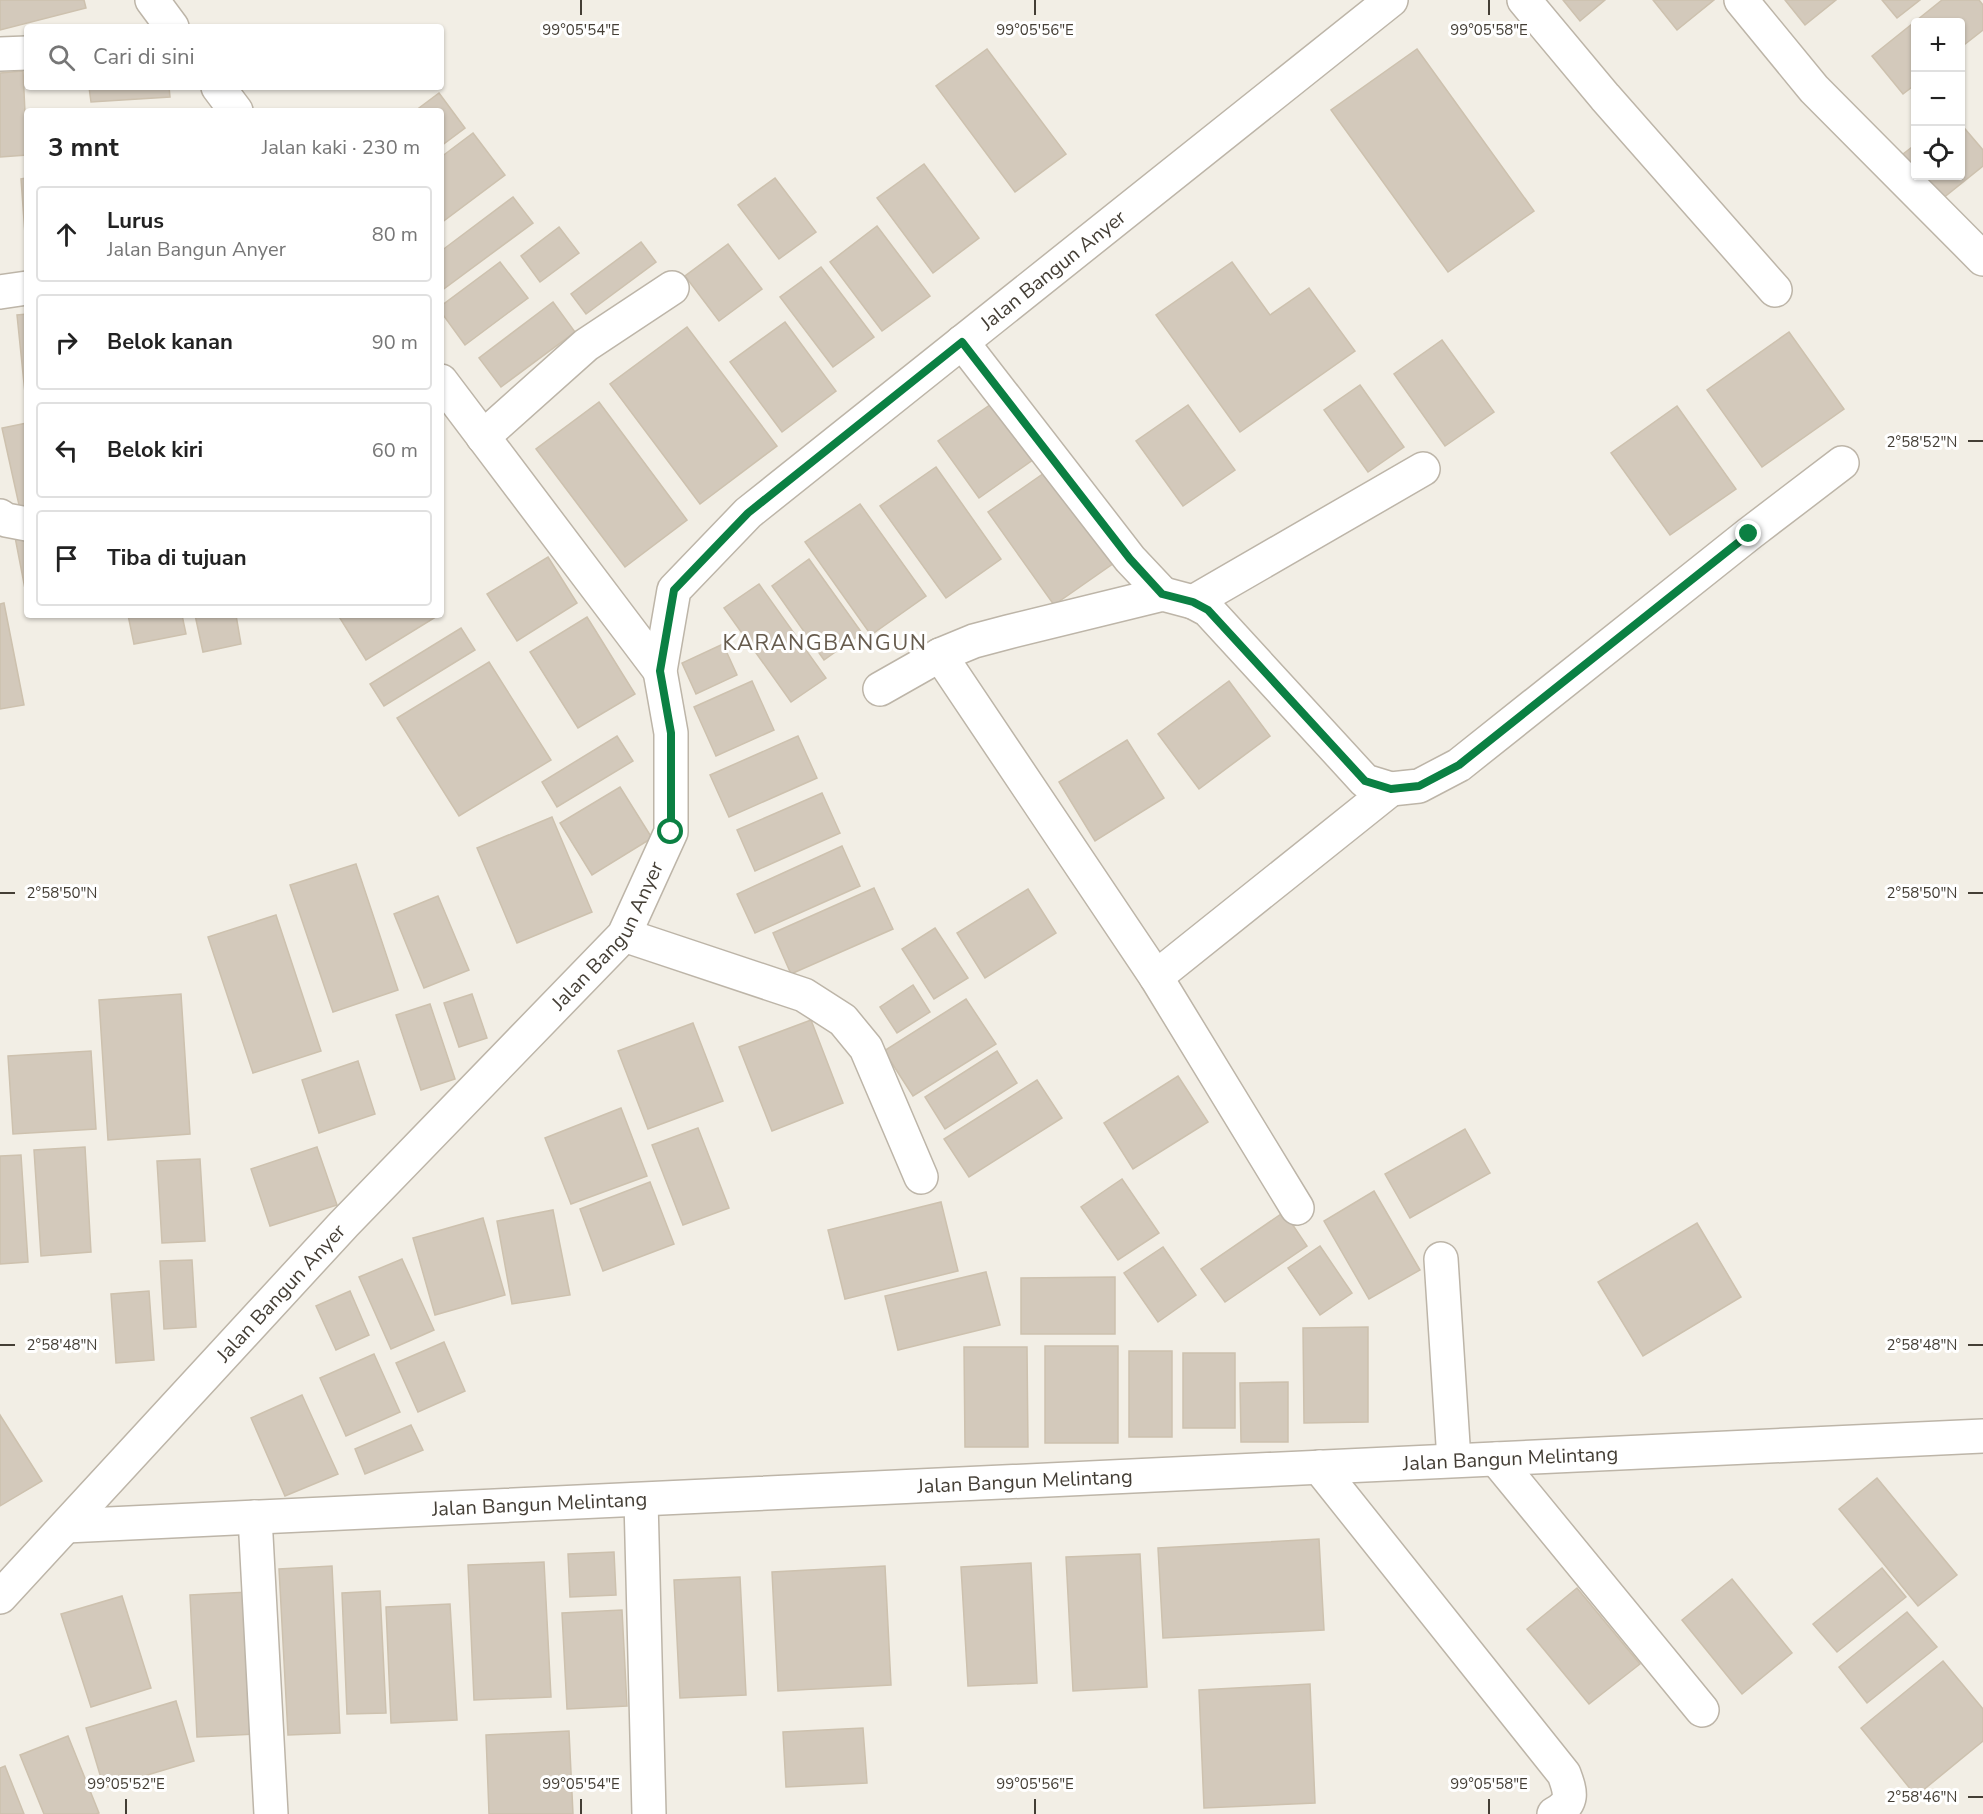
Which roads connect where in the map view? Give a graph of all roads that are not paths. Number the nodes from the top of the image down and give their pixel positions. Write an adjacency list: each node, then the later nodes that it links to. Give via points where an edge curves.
1 (1391, 0): 13 (street, Jalan Bangun Anyer)
2 (1524, 0): 11 (street)
3 (1741, 0): 8 (street, via 1814,89)
4 (24, 53): 5 (street)
5 (0, 54)
6 (220, 90): 7 (street)
7 (234, 108)
8 (1983, 259)
9 (24, 288): 12 (street)
10 (672, 288): 15 (street, via 586,345)
11 (1775, 290)
12 (0, 292)
13 (962, 342): 20 (street, via 1130,559); 22 (street, Jalan Bangun Anyer, via 748,513 674,590)
14 (444, 385): 15 (street)
15 (483, 436): 22 (street)
16 (1842, 463): 24 (street, via 1459,765 1419,786)
17 (1423, 469): 20 (street)
18 (0, 516): 19 (street)
19 (24, 524)
20 (1178, 598): 21 (street, via 1008,632); 24 (street, via 1208,610 1365,781)
21 (940, 655): 23 (street); 26 (street)
22 (660, 671): 25 (street, Jalan Bangun Anyer, via 671,733 671,832)
23 (880, 689)
24 (1391, 789): 26 (street)
25 (624, 935): 27 (street, via 804,995 843,1020 866,1048); 36 (street, Jalan Bangun Anyer, via 344,1224)
26 (1156, 976): 28 (street)
27 (921, 1177)
28 (1298, 1208)
29 (1441, 1259): 32 (street)
30 (1983, 1436): 31 (street, Jalan Bangun Melintang)
31 (1496, 1459): 32 (street, Jalan Bangun Melintang); 38 (street)
32 (1454, 1461): 33 (street, Jalan Bangun Melintang)
33 (1319, 1467): 34 (street, Jalan Bangun Melintang); 41 (street, via 1564,1774 1569,1800 1564,1809)
34 (641, 1500): 35 (street, Jalan Bangun Melintang); 40 (street)
35 (255, 1517): 36 (street, Jalan Bangun Melintang); 39 (street)
36 (66, 1526): 37 (street, Jalan Bangun Anyer)
37 (0, 1597)
38 (1702, 1710)
39 (271, 1814)
40 (649, 1814)
41 (1554, 1814)

